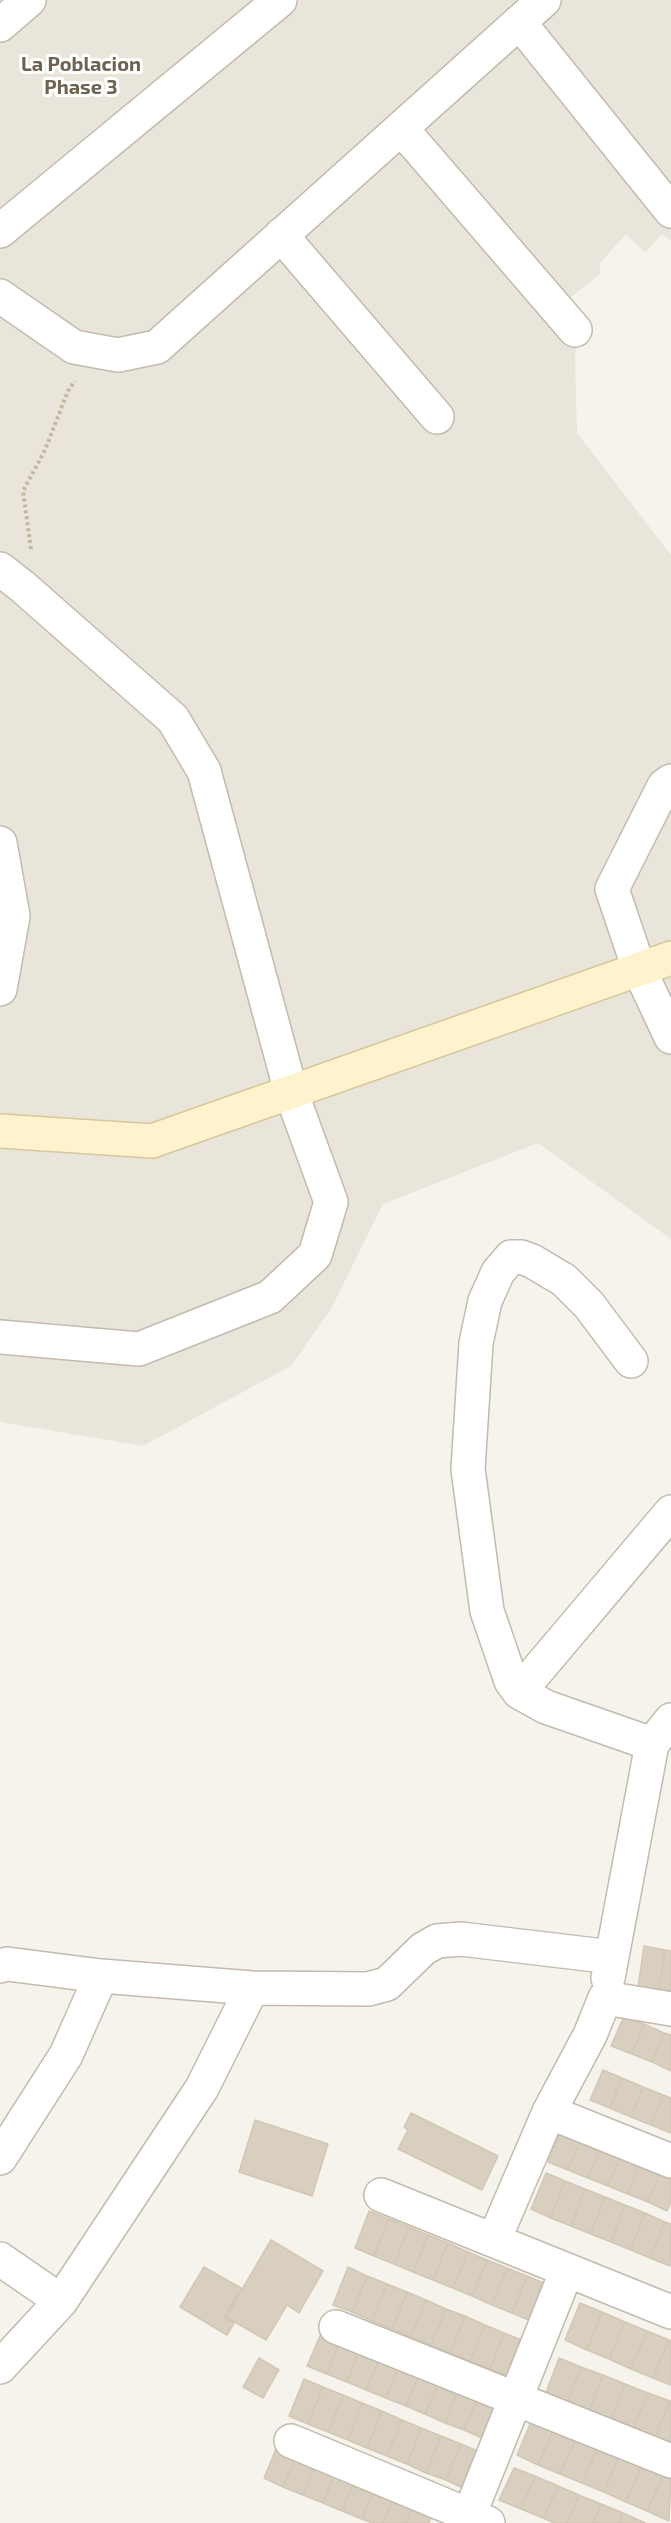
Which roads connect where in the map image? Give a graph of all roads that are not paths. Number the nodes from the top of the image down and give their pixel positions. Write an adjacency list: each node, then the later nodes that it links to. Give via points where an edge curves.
1 (29, 0): 5 (street)
2 (280, 0): 8 (street)
3 (544, 0): 4 (street)
4 (519, 22): 6 (street); 7 (street)
5 (0, 26)
6 (401, 128): 9 (street); 11 (street)
7 (671, 211)
8 (0, 231)
9 (281, 235): 10 (street, via 157,347 118,355 74,346); 12 (street)
10 (0, 296)
11 (575, 330)
12 (437, 417)
13 (11, 578): 20 (street, via 172,719 204,771)
14 (671, 781): 17 (street, via 664,786 612,889)
15 (0, 843): 18 (street, via 13,916)
16 (671, 958): 17 (street)
17 (639, 969): 19 (street); 20 (street)
18 (0, 989)
19 (671, 1037)
20 (291, 1092): 21 (street, via 152,1141); 22 (street, via 331,1202 315,1255 270,1297 139,1349)
21 (0, 1131)
22 (0, 1337)
23 (631, 1361): 25 (street, via 590,1305 564,1280 521,1257 511,1257 503,1263 485,1301 476,1343 468,1469 487,1611 511,1681)
24 (671, 1512): 25 (street)
25 (519, 1692): 26 (street, via 546,1707)
26 (662, 1732): 27 (street)
27 (612, 1957): 30 (street, via 461,1939 437,1941 379,1987); 31 (street)
28 (0, 1966): 29 (street)
29 (101, 1976): 30 (street); 34 (street, via 66,2055)
30 (252, 1988): 40 (street, via 202,2088)
31 (605, 1998): 32 (street); 33 (street)
32 (671, 2009)
33 (549, 2112): 35 (street); 37 (street)
34 (0, 2158)
35 (671, 2161)
36 (381, 2195): 37 (street)
37 (494, 2240): 39 (street)
38 (0, 2259): 40 (street)
39 (567, 2270): 41 (street); 44 (street)
40 (61, 2301): 43 (street)
41 (671, 2312)
42 (336, 2327): 44 (street)
43 (0, 2367)
44 (516, 2399): 46 (street); 47 (street)
45 (291, 2441): 47 (street)
46 (671, 2461)
47 (474, 2520)

